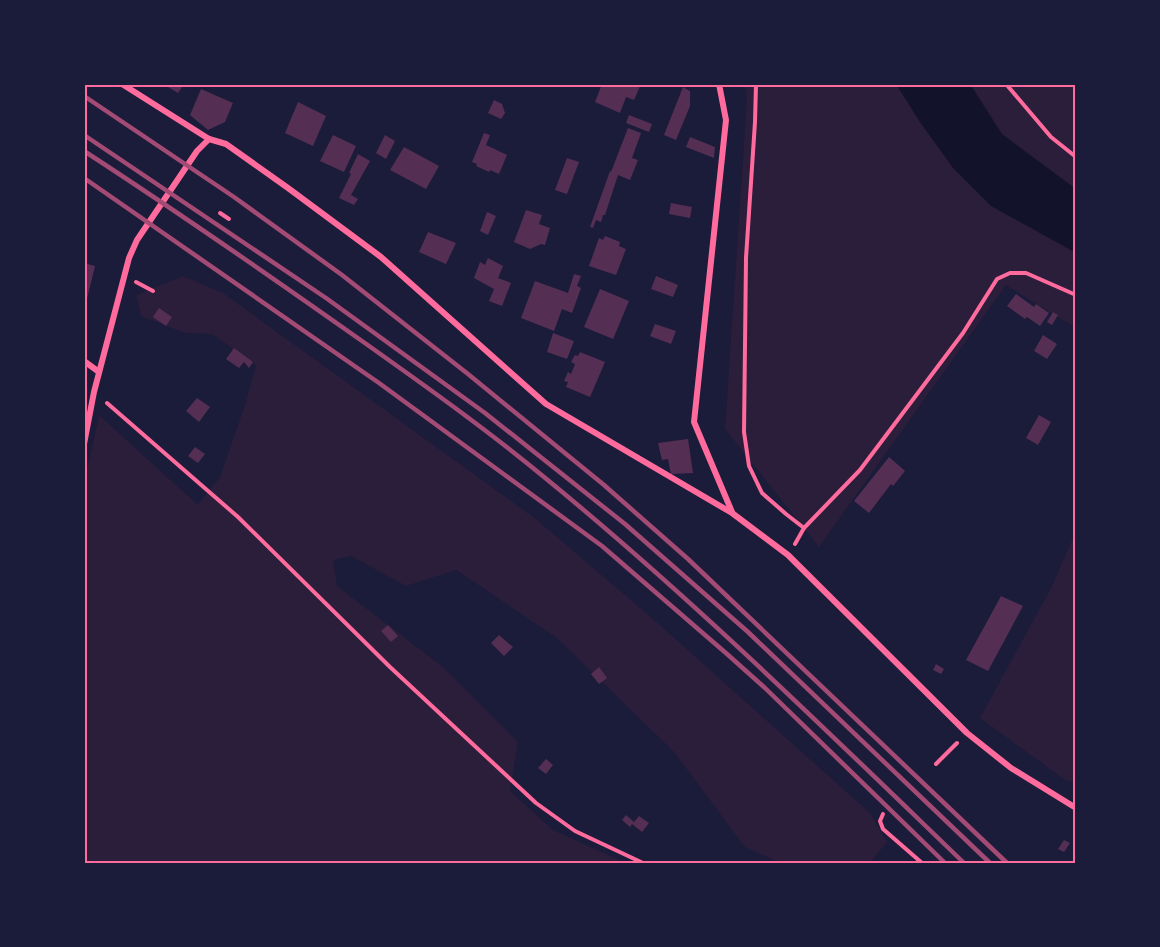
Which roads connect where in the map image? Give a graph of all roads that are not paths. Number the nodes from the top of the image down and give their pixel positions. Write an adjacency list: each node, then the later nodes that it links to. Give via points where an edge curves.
1 (122, 84): 3 (street)
2 (719, 84): 7 (street, via 726,120 694,422)
3 (209, 139): 5 (street, via 137,240); 7 (street, via 226,144 381,257 546,404)
4 (84, 361): 5 (street)
5 (99, 372): 6 (street)
6 (84, 444)
7 (732, 513): 8 (street, via 788,555 967,733 1011,768)
8 (1076, 808)

